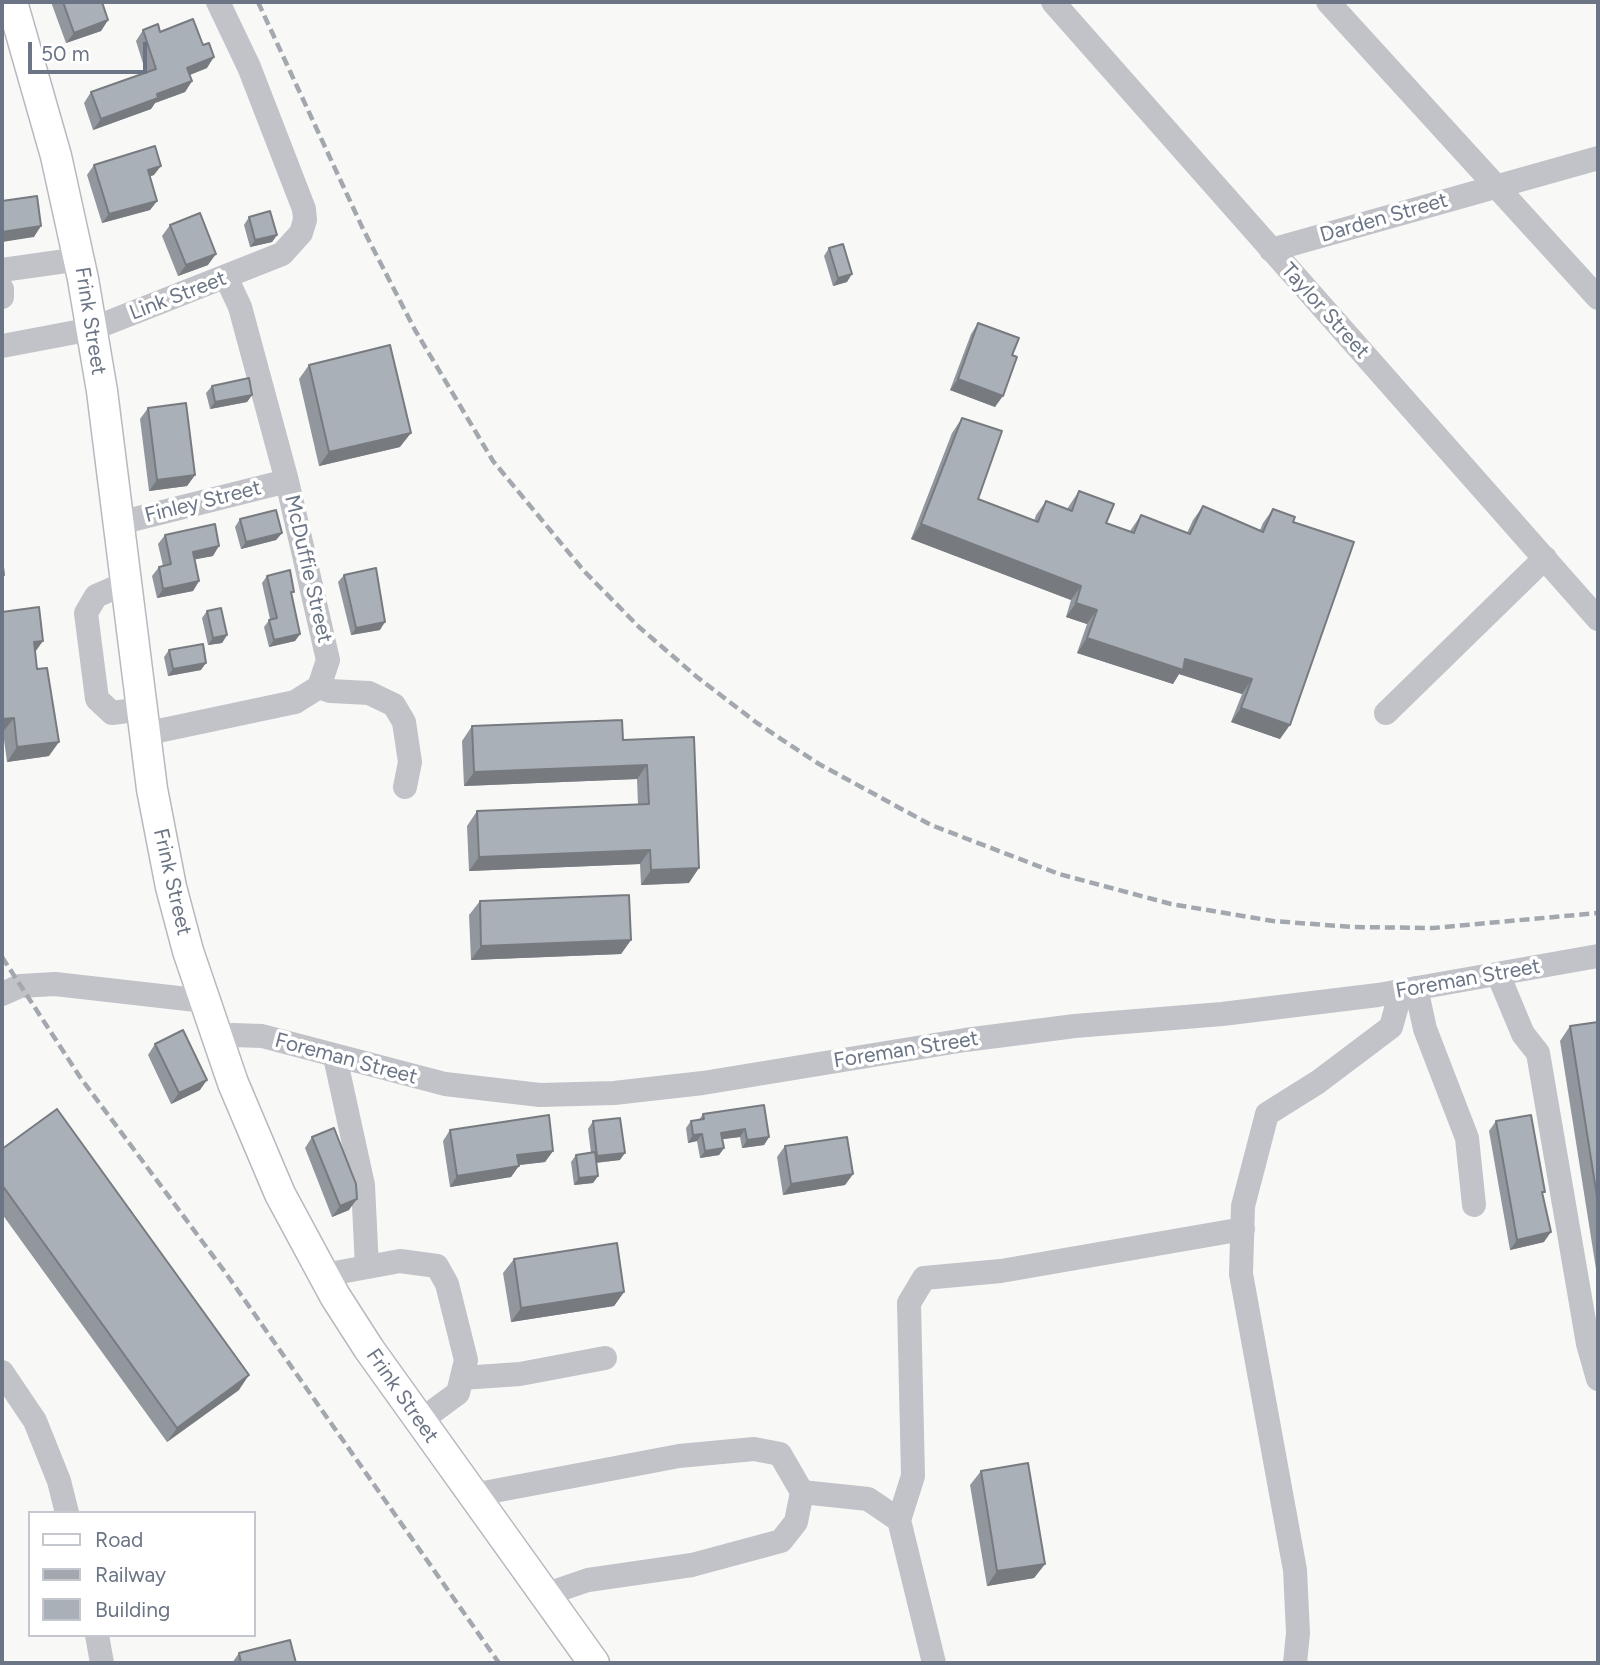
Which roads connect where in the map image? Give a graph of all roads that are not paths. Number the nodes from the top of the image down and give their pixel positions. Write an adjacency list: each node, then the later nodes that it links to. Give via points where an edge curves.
1 (12, 2): 8 (main road, Frink Street)
2 (218, 2): 10 (street, Link Street, via 249,67 305,220 301,233 282,254)
3 (1328, 2): 6 (street)
4 (1063, 4): 7 (street, Taylor Street)
5 (1598, 158): 6 (street, Darden Street)
6 (1497, 186): 7 (street, Darden Street); 13 (street)
7 (1271, 250): 18 (street, Taylor Street)
8 (80, 259): 9 (street); 14 (main road, Frink Street)
9 (2, 270)
10 (226, 277): 14 (street, Link Street); 16 (street, McDuffie Street, via 240,307)
11 (2, 289): 12 (street)
12 (2, 297)
13 (1598, 298)
14 (92, 329): 15 (street, Link Street); 17 (main road, Frink Street)
15 (2, 346)
16 (287, 481): 17 (street, Finley Street); 21 (street, McDuffie Street, via 327,646 326,674)
17 (119, 523): 19 (main road, Frink Street)
18 (1545, 558): 20 (street, Taylor Street); 22 (street)
19 (126, 583): 23 (main road, Frink Street); 23 (street, via 96,596 86,613 97,699 112,713)
20 (1598, 619)
21 (318, 687): 23 (street, via 295,702); 24 (street, via 369,693 394,705 404,722 410,762)
22 (1386, 713)
23 (143, 721): 29 (main road, Frink Street, via 172,887)
24 (405, 787)
25 (1598, 956): 26 (street, Foreman Street)
26 (1498, 974): 27 (street, Foreman Street); 39 (street, via 1523,1034 1538,1053)
27 (1409, 990): 31 (street, Foreman Street, via 1245,1012 965,1040 614,1093 500,1092 433,1082); 32 (street, via 1467,1138); 33 (street, via 1391,1027 1267,1114 1243,1206)
28 (2, 994): 29 (street, via 20,986 55,984)
29 (205, 1001): 30 (main road, Frink Street)
30 (217, 1038): 31 (street, Foreman Street, via 262,1036); 35 (main road, Frink Street, via 280,1194)
31 (335, 1057): 34 (street, via 363,1185)
32 (1474, 1205)
33 (1243, 1229): 44 (street, via 1001,1271 924,1278 909,1303 912,1476); 50 (street, via 1241,1274 1295,1570)
34 (367, 1267): 35 (street); 38 (street, via 400,1261 437,1266 447,1284 466,1360)
35 (324, 1275): 40 (main road, Frink Street)
36 (605, 1357): 38 (street, via 520,1374)
37 (2, 1372): 43 (street, via 35,1421)
38 (462, 1378): 40 (street, via 458,1393)
39 (1598, 1379)
40 (420, 1421): 42 (main road, Frink Street)
41 (803, 1492): 42 (street, via 780,1454 754,1449 679,1457); 44 (street, via 868,1499); 45 (street, via 796,1522 781,1541 692,1565 587,1580)
42 (473, 1495): 45 (main road, Frink Street)
43 (66, 1511)
44 (899, 1520): 49 (street)
45 (544, 1595): 48 (main road, Frink Street)
46 (97, 1637): 47 (street)
47 (102, 1663)
48 (594, 1663)
49 (934, 1663)
50 (1295, 1663)

